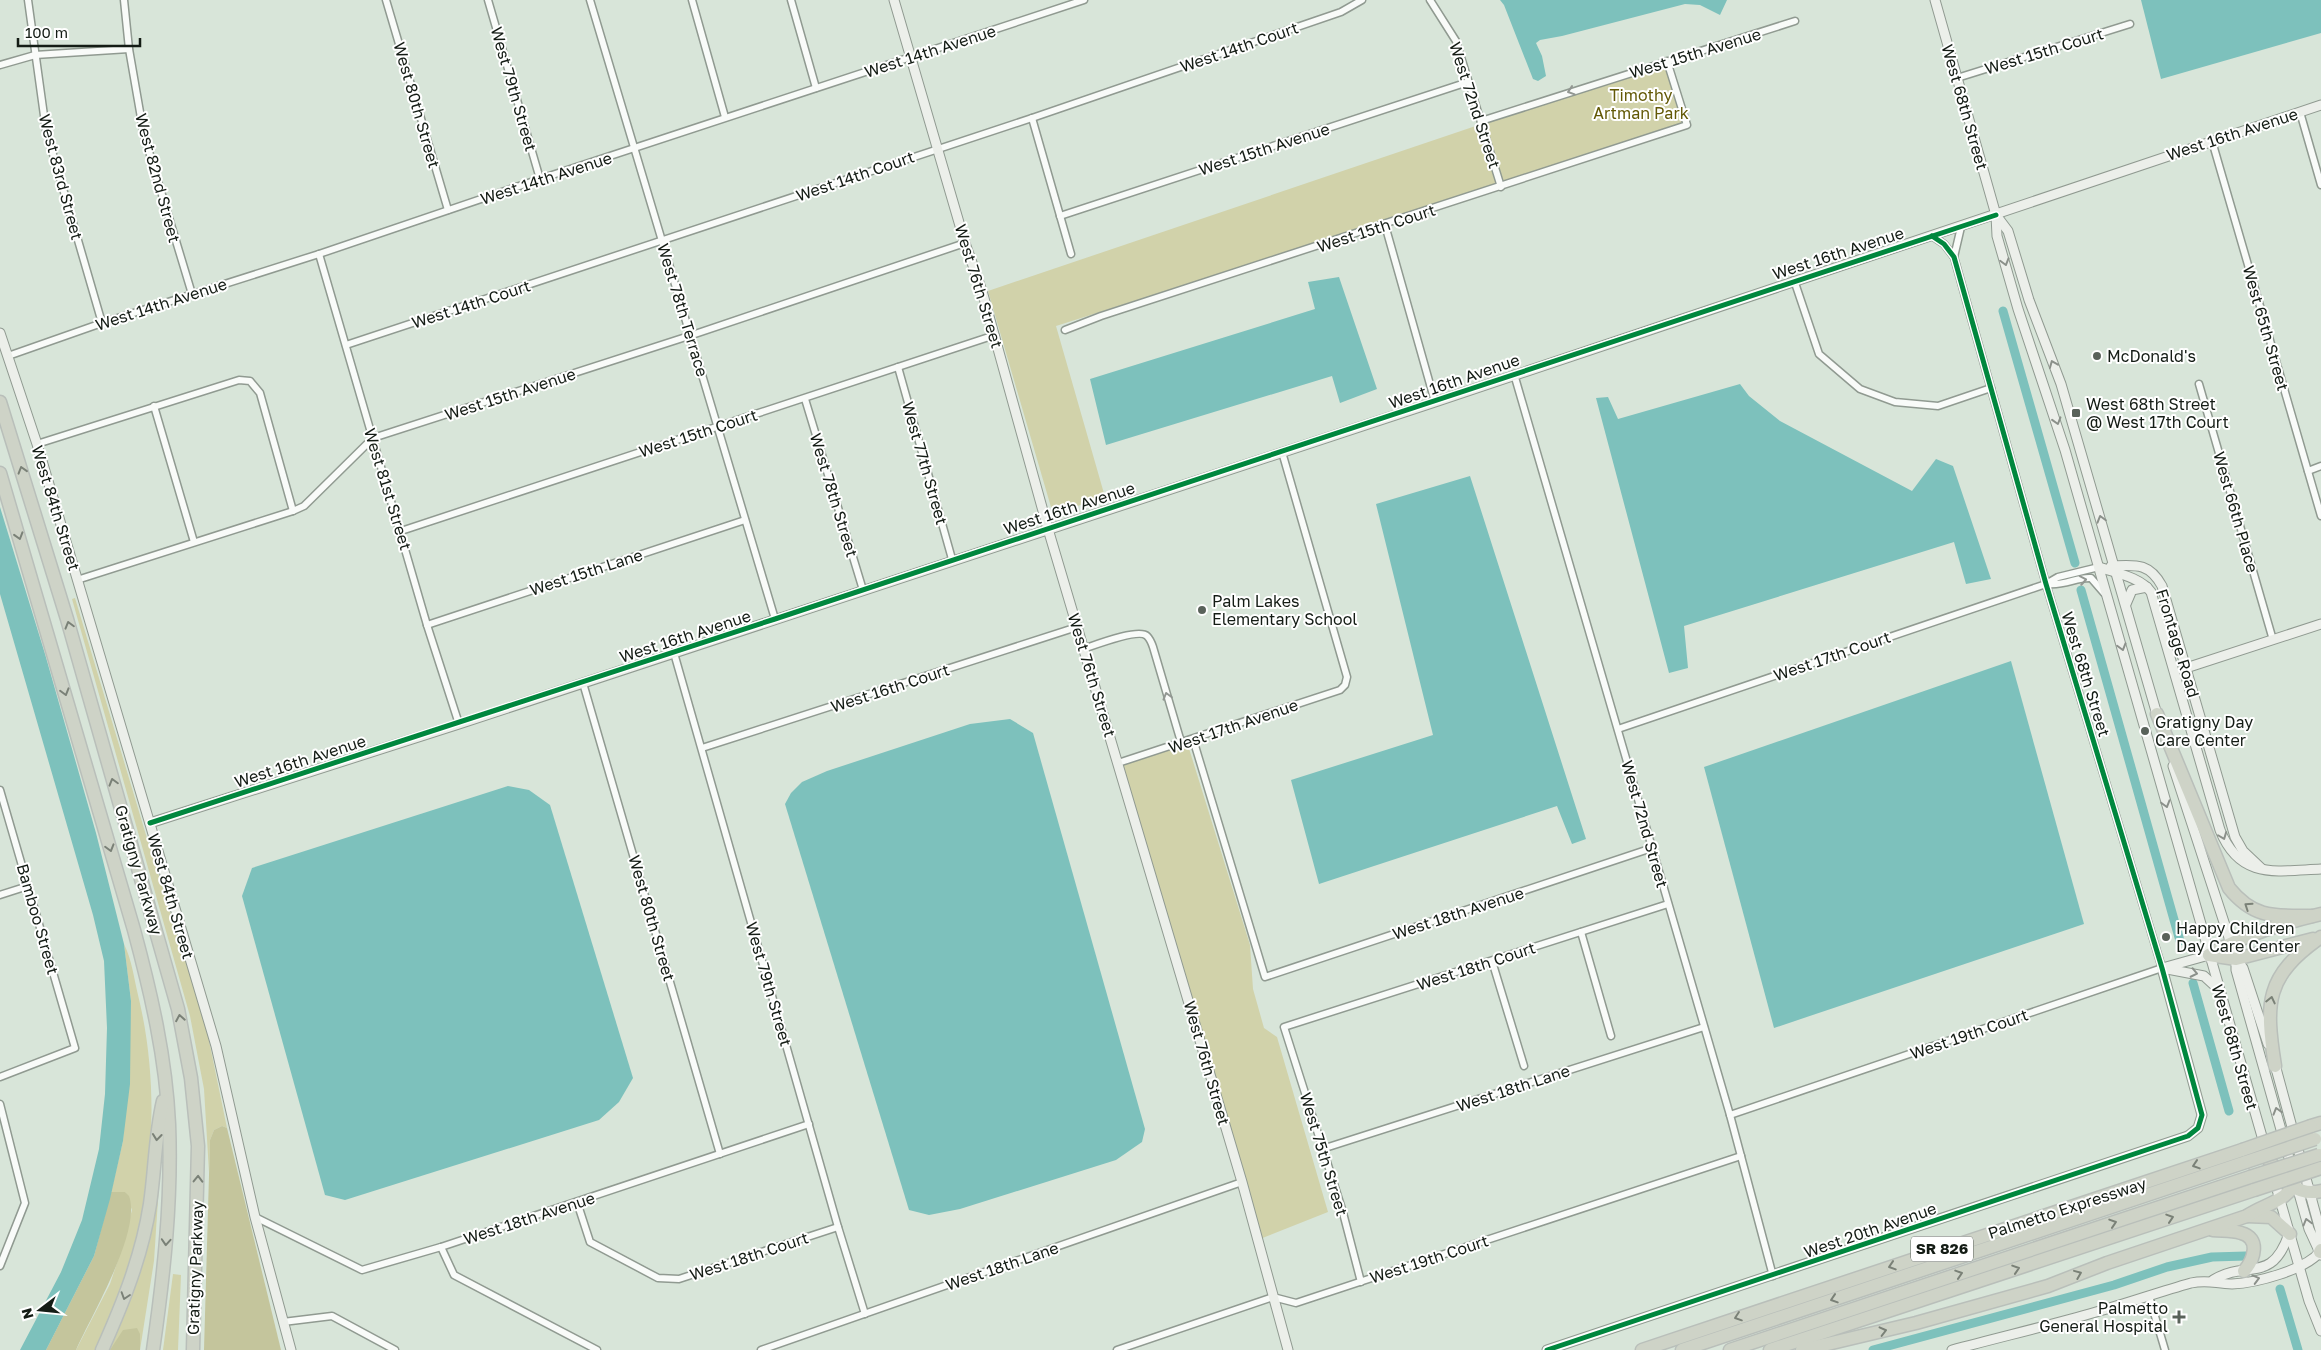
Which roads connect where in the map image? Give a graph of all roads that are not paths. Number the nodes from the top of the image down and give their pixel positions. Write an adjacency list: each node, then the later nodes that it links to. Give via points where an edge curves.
1 (28, 0): 16 (street, West 83rd Street)
2 (124, 0): 15 (street, West 82nd Street)
3 (386, 0): 34 (street, West 80th Street)
4 (488, 0): 31 (street, West 79th Street)
5 (590, 0): 30 (street, West 78th Terrace)
6 (692, 0): 25 (street)
7 (791, 0): 22 (street)
8 (894, 0): 17 (street, West 76th Street)
9 (1084, 0): 17 (street, West 14th Avenue)
10 (1362, 0): 26 (street, West 14th Court, via 1340,12)
11 (1430, 0): 21 (street, West 72nd Street, via 1456,41)
12 (1935, 0): 20 (street, West 68th Street)
13 (1795, 22): 18 (street, West 15th Avenue)
14 (2130, 24): 20 (street, West 15th Court)
15 (129, 49): 16 (street); 46 (street, West 82nd Street, via 144,135)
16 (35, 55): 19 (street); 47 (street, West 83rd Street, via 46,130)
17 (910, 57): 22 (street, West 14th Avenue); 29 (street, West 76th Street)
18 (1667, 61): 27 (street, West 15th Avenue, one-way to 27); 33 (street, West 15th Court, via 1687,125)
19 (0, 65)
20 (1957, 78): 35 (street, West 68th Street)
21 (1468, 82): 27 (street, West 72nd Street); 36 (street, West 15th Avenue)
22 (816, 88): 25 (street, West 14th Avenue)
23 (2321, 105): 24 (street, West 16th Avenue)
24 (2300, 112): 28 (street, West 16th Avenue); 32 (street)
25 (726, 118): 30 (street, West 14th Avenue)
26 (1032, 118): 29 (street, West 14th Court); 36 (street)
27 (1481, 121): 33 (street, West 72nd Street)
28 (2212, 140): 35 (street, West 16th Avenue); 67 (street, West 65th Street)
29 (938, 148): 40 (street, West 14th Court); 41 (street, West 76th Street)
30 (633, 149): 31 (street, West 14th Avenue); 40 (street, West 78th Terrace)
31 (540, 179): 34 (street, West 14th Avenue)
32 (2321, 185)
33 (1501, 186): 37 (street, West 15th Court)
34 (448, 210): 42 (street, West 14th Avenue)
35 (1996, 215): 38 (street, West 16th Avenue); 76 (street, West 68th Street, one-way to 76, via 1997,236 2010,282 2057,422); 77 (street, West 68th Street, one-way to 35, via 2061,384 2028,300 2008,231)
36 (1060, 216): 43 (street)
37 (1385, 225): 48 (street, West 15th Court); 60 (street)
38 (1961, 227): 39 (street, West 16th Avenue); 44 (street, West 68th Street)
39 (1932, 236): 44 (street, West 68th Street); 45 (street, West 16th Avenue)
40 (662, 240): 50 (street, West 78th Terrace); 52 (street, West 14th Court)
41 (965, 243): 50 (street, West 15th Avenue); 51 (street, West 76th Street)
42 (320, 254): 46 (street, West 14th Avenue); 52 (street, West 81st Street)
43 (1071, 254)
44 (1954, 257): 57 (street, West 68th Street)
45 (1794, 280): 55 (street, West 16th Avenue); 57 (street, via 1819,354 1860,389 1895,402 1938,406)
46 (192, 294): 47 (street, West 14th Avenue)
47 (102, 323): 53 (street, West 14th Avenue)
48 (1065, 330)
49 (0, 333): 53 (street, West 84th Street)
50 (692, 335): 62 (street, West 78th Terrace); 63 (street, West 15th Avenue)
51 (994, 335): 54 (street, West 15th Court); 72 (street, West 76th Street)
52 (346, 345): 63 (street, West 81st Street)
53 (8, 356): 64 (street, West 84th Street)
54 (898, 367): 58 (street, West 15th Court); 75 (street, West 77th Street)
55 (1514, 374): 60 (street, West 16th Avenue); 96 (street, West 72nd Street)
56 (2199, 384): 88 (street, West 66th Place)
57 (1991, 388): 79 (street, West 68th Street)
58 (805, 399): 62 (street, West 15th Court); 81 (street, West 78th Street)
59 (0, 402): 162 (highway, Gratigny Parkway, one-way to 59, via 198,1146 191,1078 178,1009 67,619)
60 (1435, 402): 65 (street, West 16th Avenue)
61 (154, 406): 64 (street); 69 (street, via 239,380 250,381 260,393); 74 (street)
62 (718, 427): 71 (street, West 78th Terrace); 73 (street, West 15th Court)
63 (373, 438): 69 (street, West 15th Avenue, via 304,506); 73 (street, West 81st Street)
64 (37, 444): 78 (street, West 84th Street)
65 (1282, 452): 72 (street, West 16th Avenue); 97 (street, West 17th Avenue, via 1347,677 1345,685 1340,690)
66 (2321, 466): 67 (street)
67 (2308, 471): 70 (street, West 65th Street)
68 (0, 472): 124 (highway, Gratigny Parkway, one-way to 124, via 153,1001)
69 (293, 511): 74 (street, West 15th Avenue)
70 (2321, 516)
71 (745, 520): 84 (street, West 78th Terrace); 86 (street, West 15th Lane)
72 (1048, 529): 75 (street, West 16th Avenue); 87 (street, West 76th Street)
73 (401, 531): 86 (street, West 81st Street)
74 (194, 542): 78 (street, West 15th Avenue)
75 (952, 559): 81 (street, West 16th Avenue)
76 (2099, 567): 77 (street); 79 (street, West 17th Court, via 2058,577); 82 (street, West 68th Street)
77 (2116, 570): 80 (street); 83 (street, West 68th Street); 92 (street, Frontage Road, via 2138,565 2151,570 2157,578)
78 (78, 580): 102 (street, West 84th Street)
79 (2046, 584): 82 (street, West 17th Court, one-way to 82, via 2061,585 2091,578); 96 (street, West 17th Court); 116 (street, West 68th Street)
80 (2147, 587): 83 (street, via 2132,590); 91 (street, Frontage Road)
81 (864, 590): 84 (street, West 16th Avenue)
82 (2109, 600): 113 (street, West 68th Street, one-way to 113)
83 (2126, 604): 94 (street, West 68th Street)
84 (775, 619): 90 (street, West 16th Avenue)
85 (2321, 624): 88 (street)
86 (428, 625): 95 (street, West 81st Street)
87 (1077, 627): 89 (street, West 76th Street); 99 (street, West 16th Court)
88 (2273, 640): 92 (street)
89 (1083, 649): 98 (street, one-way to 89, via 1148,637 1133,634); 100 (street, West 76th Street)
90 (674, 653): 93 (street, West 16th Avenue); 99 (street, West 79th Street)
91 (2170, 654): 92 (street); 104 (street, Frontage Road, one-way to 104, via 2225,843 2245,865)
92 (2186, 668): 104 (street, Frontage Road, via 2235,837 2243,851)
93 (583, 682): 95 (street, West 16th Avenue); 131 (street, West 80th Street)
94 (2157, 714): 109 (highway, one-way to 94, via 2271,916 2259,913 2229,888); 112 (street, West 68th Street)
95 (459, 724): 102 (street, West 16th Avenue)
96 (1618, 729): 103 (street, West 72nd Street)
97 (1193, 739): 98 (street, West 17th Avenue); 103 (street, West 18th Avenue, via 1265,977)
98 (1181, 742): 100 (street, West 17th Avenue)
99 (702, 748): 127 (street, West 79th Street)
100 (1118, 763): 137 (street, West 76th Street)
101 (0, 790): 106 (street, Bamboo Street)
102 (150, 823): 143 (street, West 84th Street, via 216,1046)
103 (1652, 848): 108 (street, West 72nd Street)
104 (2261, 868): 105 (street, via 2278,872)
105 (2321, 869)
106 (28, 886): 107 (street); 123 (street, Bamboo Street, via 75,1048)
107 (0, 895)
108 (1668, 904): 110 (street, West 18th Court); 119 (street, West 72nd Street)
109 (2316, 915): 112 (highway)
110 (1581, 932): 114 (street, West 18th Court); 120 (street)
111 (2321, 937): 115 (highway); 122 (highway, one-way to 111, via 2269,1017 2277,981 2288,964)
112 (2231, 943): 113 (highway); 115 (street, West 68th Street)
113 (2209, 955): 115 (highway); 116 (street, West 19th Court); 117 (street, West 68th Street)
114 (1492, 960): 118 (street, West 18th Court); 121 (street)
115 (2236, 960): 122 (street, West 68th Street, via 2243,968); 139 (street, West 68th Street, one-way to 115, via 2236,970)
116 (2162, 968): 117 (street, one-way to 117, via 2204,976); 126 (street, West 19th Court); 128 (street, West 68th Street, via 2202,1115)
117 (2219, 991): 135 (street, West 68th Street)
118 (1284, 1027): 130 (street, West 75th Street)
119 (1704, 1027): 126 (street, West 72nd Street); 130 (street, West 18th Lane)
120 (1610, 1036)
121 (1524, 1066)
122 (2275, 1066): 139 (street, West 68th Street)
123 (0, 1077)
124 (165, 1089): 160 (highway, one-way to 160, via 150,1205 139,1255 122,1306); 161 (highway, Gratigny Parkway, one-way to 161, via 170,1194 165,1267)
125 (0, 1104): 149 (street, via 25,1202)
126 (1730, 1115): 133 (street, West 72nd Street)
127 (809, 1124): 131 (street, West 18th Avenue); 144 (street, West 79th Street)
128 (2198, 1128): 152 (street, West 20th Avenue, via 2188,1136)
129 (2318, 1129): 134 (highway, Palmetto Expressway / SR 826, bridge)
130 (1322, 1149): 154 (street, West 75th Street)
131 (720, 1154): 141 (street, West 18th Avenue)
132 (2320, 1154): 138 (highway, bridge)
133 (1741, 1156): 152 (street, West 72nd Street); 154 (street, West 19th Court)
134 (2244, 1156): 170 (highway, Palmetto Expressway / SR 826, one-way to 170); 171 (highway, one-way to 171)
135 (2268, 1159): 139 (highway); 140 (street, West 68th Street)
136 (2321, 1168): 138 (highway, SR 826, bridge)
137 (1242, 1182): 156 (street, West 76th Street); 157 (street, West 18th Lane)
138 (2252, 1184): 172 (highway, one-way to 138); 173 (highway, SR 826, one-way to 138)
139 (2304, 1188): 140 (highway); 148 (street, West 68th Street, one-way to 139, via 2320,1230)
140 (2280, 1199): 142 (highway, via 2259,1207); 146 (street, West 68th Street)
141 (577, 1202): 144 (street, West 18th Court, via 590,1242 658,1278 679,1279); 147 (street, West 18th Avenue)
142 (2247, 1216): 145 (highway); 146 (highway, via 2271,1217)
143 (255, 1217): 147 (street, West 18th Avenue, via 362,1270); 158 (street, West 84th Street)
144 (838, 1227): 157 (street, West 79th Street)
145 (2205, 1230): 151 (highway, via 2235,1232 2248,1237 2254,1247 2254,1255); 174 (highway, one-way to 145, via 1925,1321 2039,1289)
146 (2290, 1234): 150 (street, West 68th Street); 151 (street, via 2284,1250 2273,1262)
147 (441, 1247): 165 (street, via 454,1275)
148 (2321, 1253): 150 (street)
149 (0, 1266)
150 (2299, 1267): 153 (street, one-way to 150, via 2237,1284); 159 (street, West 68th Street)
151 (2244, 1271): 153 (street, via 2223,1274)
152 (1773, 1276): 169 (street, West 20th Avenue)
153 (2213, 1280): 155 (street)
154 (1361, 1282): 156 (street, West 19th Court, via 1296,1303)
155 (2149, 1296): 175 (street); 176 (street)
156 (1272, 1298): 167 (street, West 19th Court); 168 (street, West 76th Street)
157 (865, 1314): 166 (street, West 18th Lane)
158 (283, 1322): 163 (street, West 84th Street); 164 (street, via 332,1316)
159 (2321, 1331)
160 (102, 1350)
161 (153, 1350)
162 (193, 1350)
163 (290, 1350)
164 (395, 1350)
165 (597, 1350)
166 (762, 1350)
167 (1117, 1350)
168 (1288, 1350)
169 (1547, 1350)
170 (1642, 1350)
171 (1682, 1350)
172 (1730, 1350)
173 (1770, 1350)
174 (1802, 1350)
175 (1952, 1350)
176 (2165, 1350)

